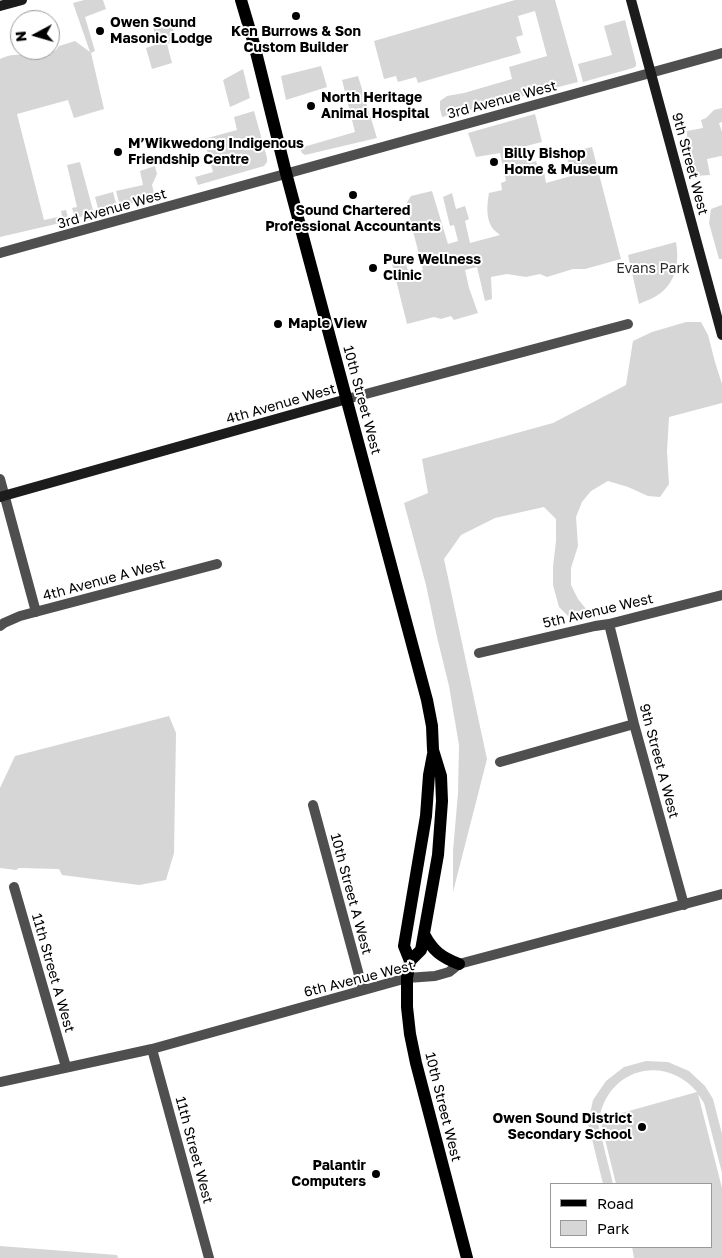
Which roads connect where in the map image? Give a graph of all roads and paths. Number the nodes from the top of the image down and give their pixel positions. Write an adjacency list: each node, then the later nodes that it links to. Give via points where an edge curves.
1 (22, 0): 4 (street)
2 (241, 0): 7 (main road, 10th Street West)
3 (631, 0): 6 (street, 9th Street West)
4 (0, 6)
5 (722, 53): 6 (street, 3rd Avenue West)
6 (650, 73): 7 (street, 3rd Avenue West); 10 (street, 9th Street West)
7 (286, 174): 8 (street, 3rd Avenue West); 11 (main road, 10th Street West)
8 (0, 253)
9 (628, 324): 11 (street, 4th Avenue West)
10 (722, 335)
11 (347, 399): 13 (street, 4th Avenue West); 21 (main road, 10th Street West, via 427,700)
12 (0, 479): 13 (street)
13 (2, 496): 16 (street)
14 (217, 564): 16 (street, 4th Avenue A West)
15 (722, 595): 17 (street, 5th Avenue West)
16 (36, 612): 18 (street, 4th Avenue A West)
17 (609, 624): 19 (street, 5th Avenue West); 20 (street, 9th Street A West)
18 (0, 626)
19 (479, 654)
20 (634, 724): 22 (street); 26 (street, 9th Street A West)
21 (433, 750): 27 (main road, 10th Street West, via 441,776 441,829); 28 (main road, 10th Street West, via 426,816 404,946)
22 (500, 762)
23 (313, 805): 31 (street, 10th Street A West)
24 (14, 887): 33 (street, 11th Street A West)
25 (722, 894): 26 (street, 6th Avenue West)
26 (684, 905): 29 (street, 6th Avenue West)
27 (424, 934): 28 (main road, 10th Street West, via 421,950); 29 (main road, via 437,953)
28 (410, 961): 30 (main road, 10th Street West)
29 (459, 964): 30 (street, 6th Avenue West, via 449,972 435,976)
30 (407, 978): 31 (street, 6th Avenue West); 36 (main road, 10th Street West, via 408,1016 416,1062)
31 (363, 990): 32 (street, 6th Avenue West)
32 (152, 1049): 33 (street, 6th Avenue West); 35 (street, 11th Street West)
33 (66, 1067): 34 (street, 6th Avenue West)
34 (0, 1082)
35 (209, 1258)
36 (467, 1258)

